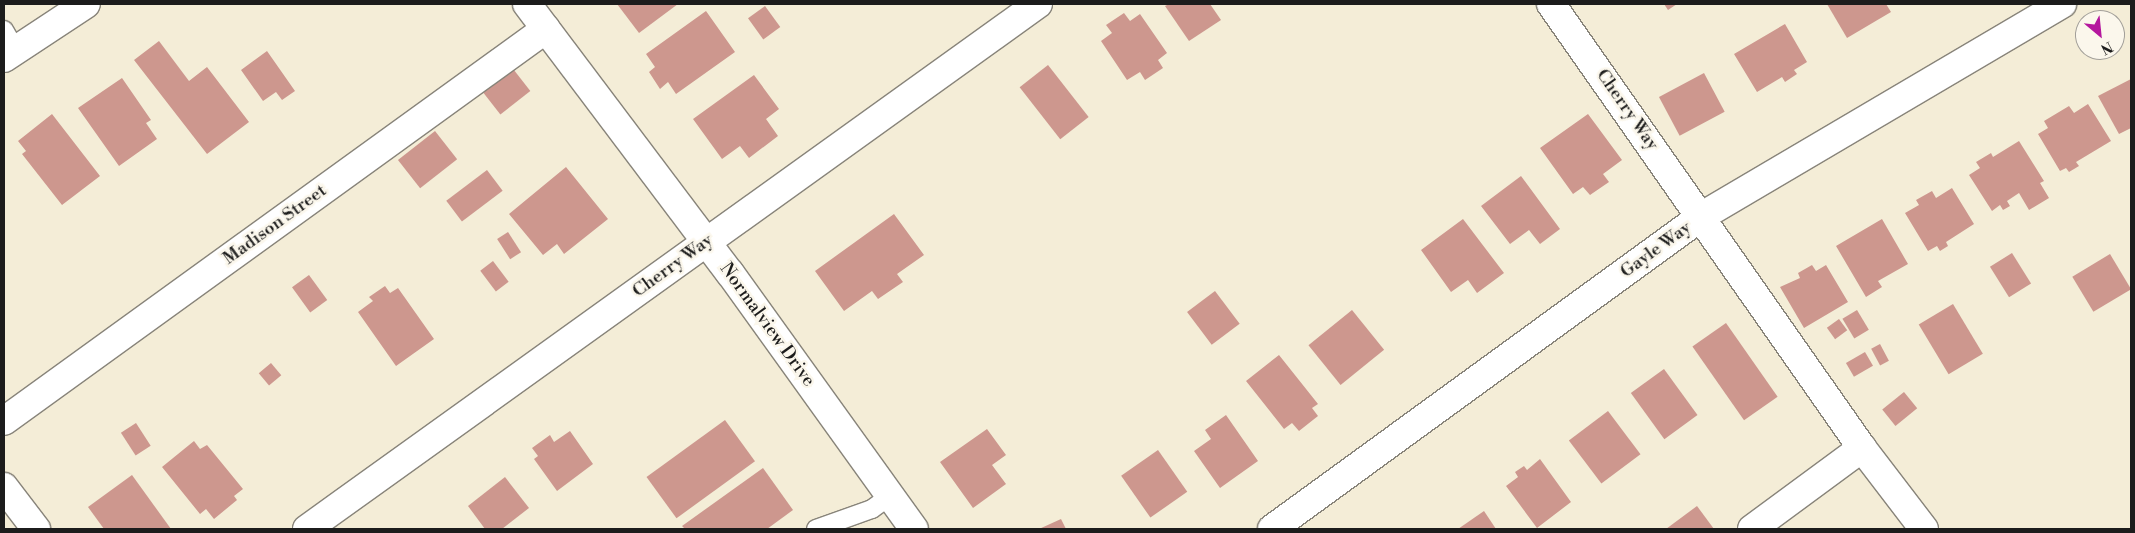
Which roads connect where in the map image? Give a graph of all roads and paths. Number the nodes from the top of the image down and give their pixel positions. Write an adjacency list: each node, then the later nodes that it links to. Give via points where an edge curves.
1 (86, 4): 7 (street)
2 (528, 4): 6 (street, Normalview Drive)
3 (1038, 4): 9 (street, Cherry Way)
4 (1551, 4): 8 (street, Cherry Way)
5 (2062, 4): 8 (street, Gayle Way)
6 (546, 29): 9 (street, Normalview Drive); 10 (street, Madison Street)
7 (8, 46)
8 (1702, 216): 11 (street, Cherry Way); 18 (street, Gayle Way)
9 (706, 242): 13 (street, Normalview Drive); 15 (street, Cherry Way)
10 (4, 421)
11 (1862, 448): 19 (street); 20 (street, Cherry Way)
12 (4, 487): 14 (street)
13 (890, 496): 16 (lane, via 872,509); 17 (street, Normalview Drive)
14 (36, 529)
15 (307, 529)
16 (816, 529)
17 (914, 529)
18 (1272, 529)
19 (1752, 529)
20 (1924, 529)

